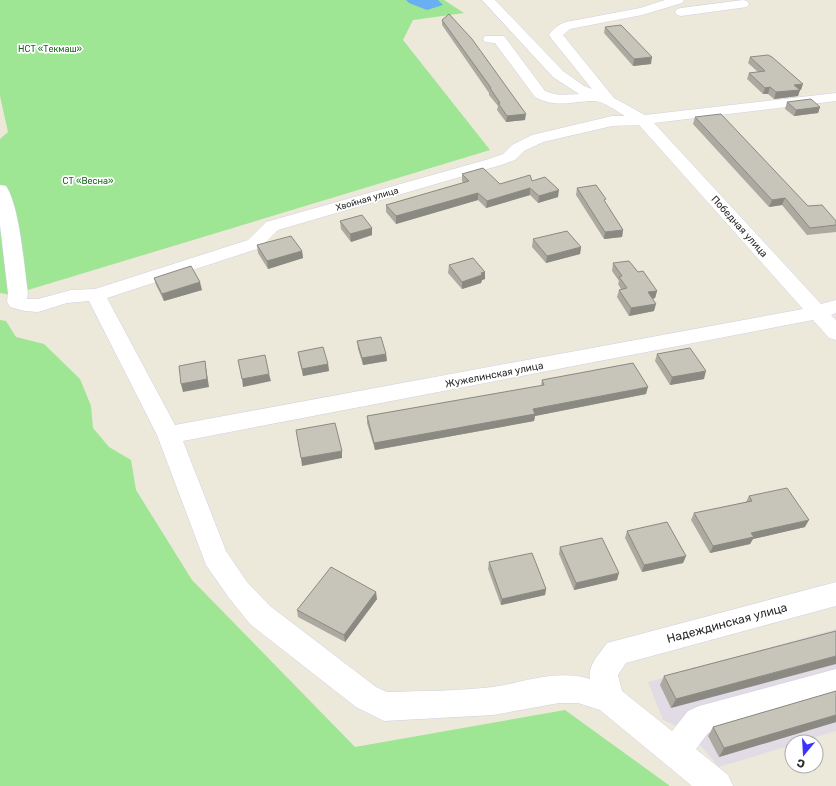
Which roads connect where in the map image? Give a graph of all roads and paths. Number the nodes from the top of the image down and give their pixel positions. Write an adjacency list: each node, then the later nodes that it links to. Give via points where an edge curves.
1 (488, 0): 6 (street, via 558,74 579,89)
2 (734, 3): 3 (street, via 696,10)
3 (681, 4): 6 (street, via 566,26 556,35)
4 (490, 39): 6 (street, via 499,39 540,94 546,98)
5 (836, 97): 7 (street, Хвойная улица)
6 (603, 99): 7 (street, Победная улица)
7 (643, 120): 9 (street, Хвойная улица, via 612,121 538,138 502,160 272,226 254,244); 10 (street, Победная улица)
8 (0, 190): 9 (street, Хвойная улица, via 7,211 17,302 37,307 70,296)
9 (96, 295): 12 (street)
10 (827, 309): 11 (street, Победная улица); 12 (street, Жужелинская улица)
11 (836, 333)
12 (169, 435): 15 (street, via 216,557 238,590 260,615 366,697 384,707 493,701 560,689 578,689)
13 (836, 594): 15 (street, Надеждинская улица, via 617,652 603,673)
14 (836, 683): 16 (street, via 699,722)
15 (609, 699): 16 (street)
16 (675, 752): 17 (street)
17 (717, 786)

